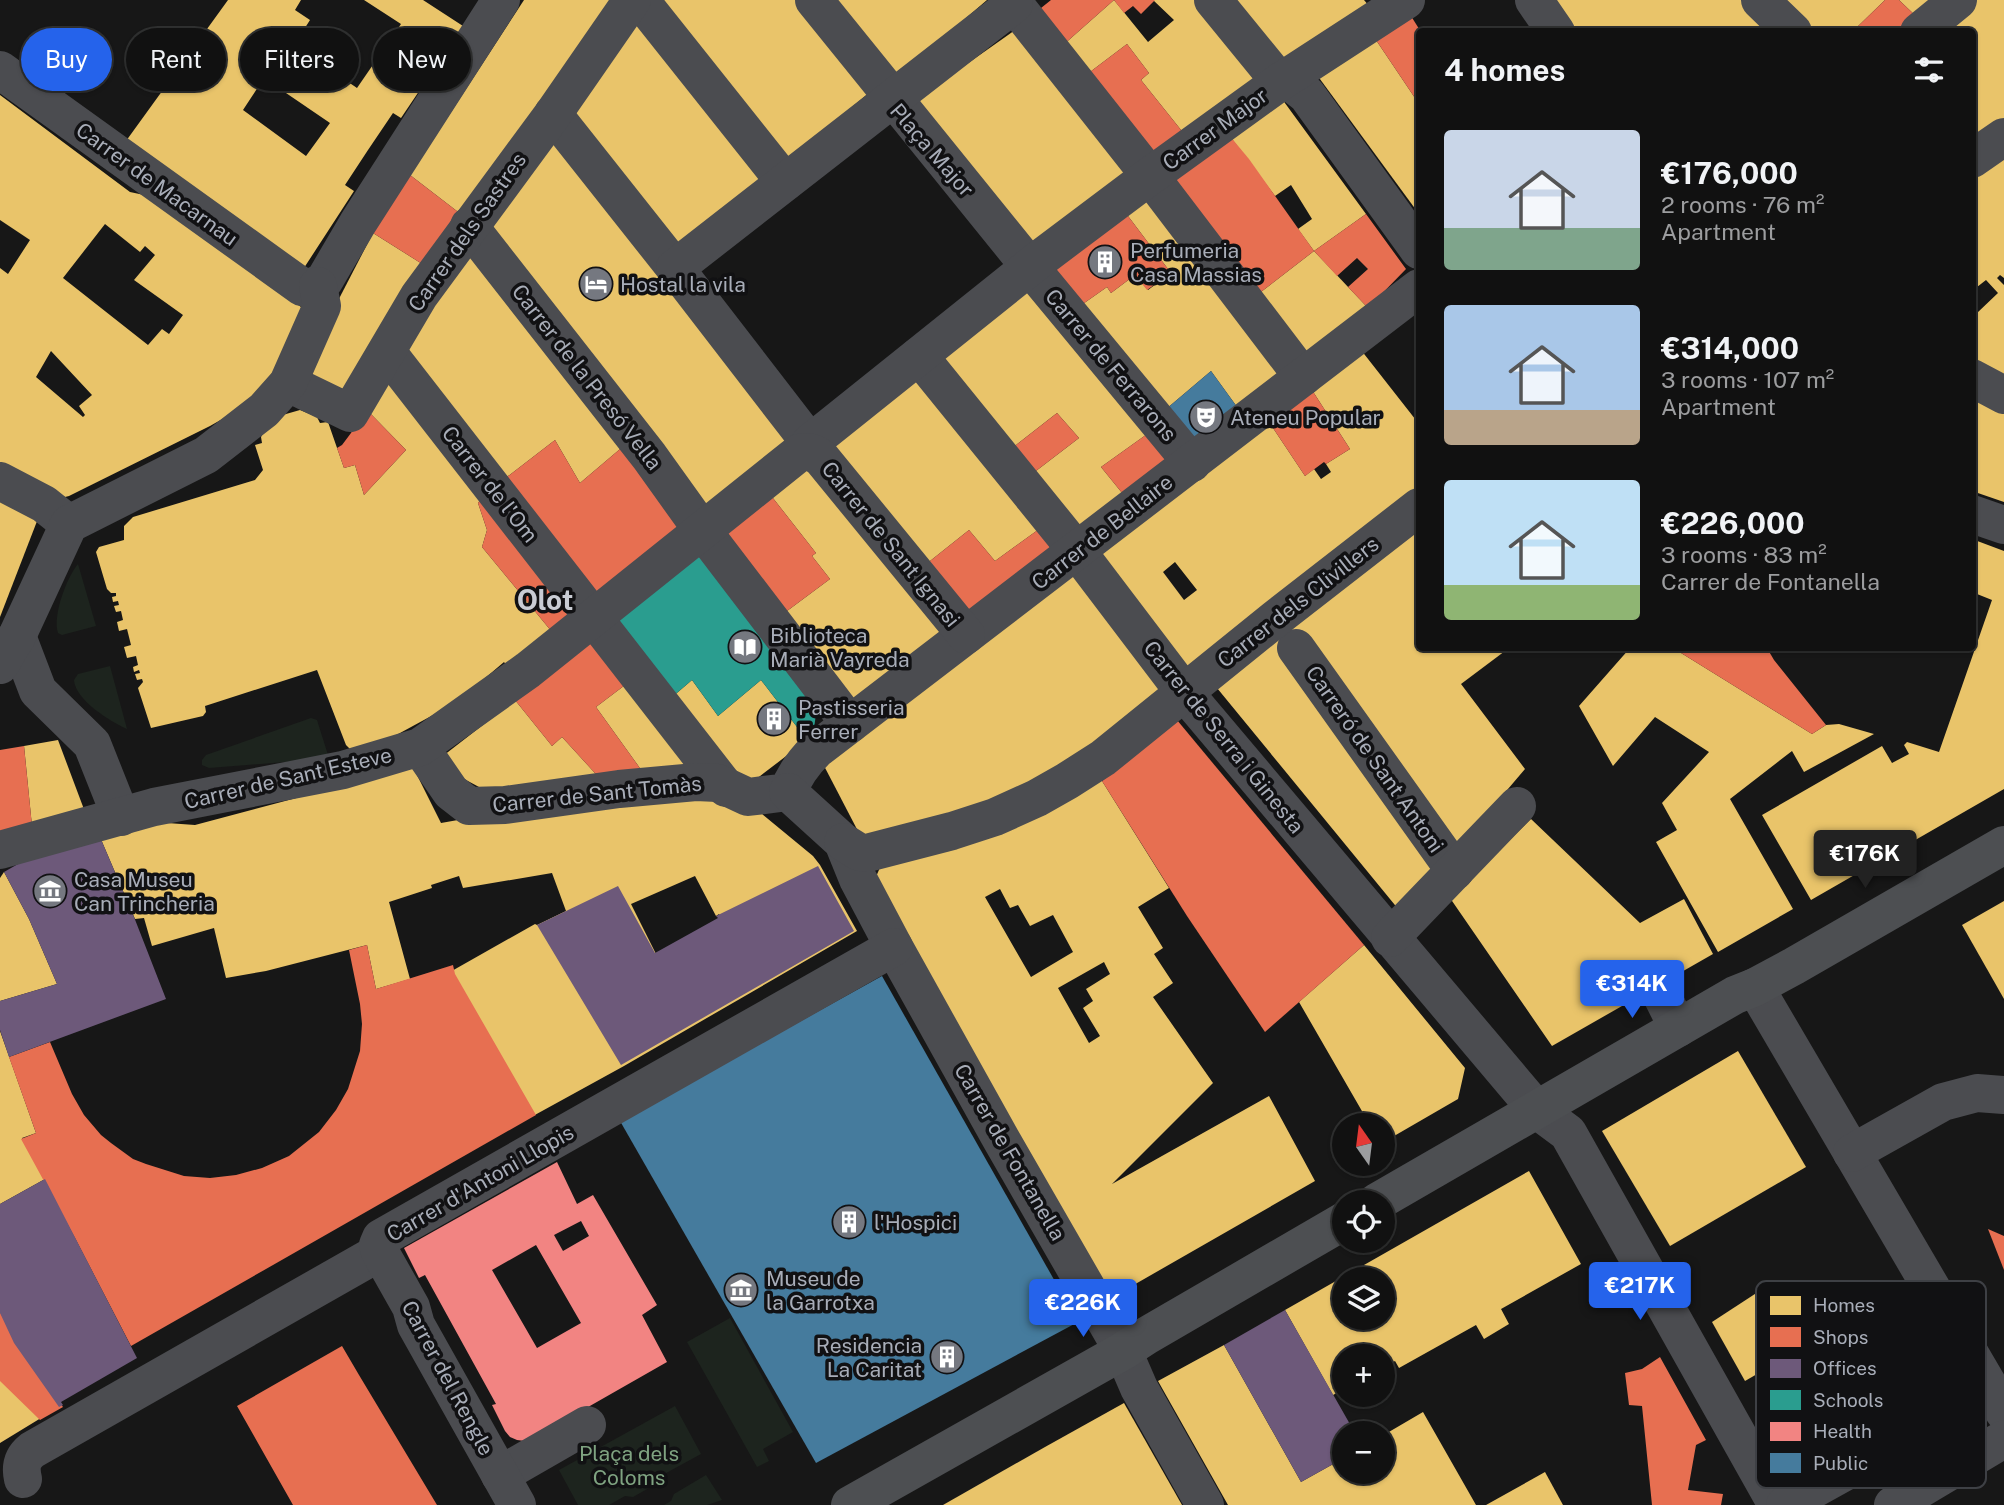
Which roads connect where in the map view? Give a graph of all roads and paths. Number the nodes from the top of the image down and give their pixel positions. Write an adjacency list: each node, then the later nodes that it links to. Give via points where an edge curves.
1 (501, 0): 24 (street)
2 (632, 0): 17 (street, Carrer dels Sastres)
3 (640, 0): 19 (street)
4 (814, 0): 16 (street)
5 (1213, 0): 15 (street)
6 (1534, 0): 11 (street)
7 (1760, 0): 12 (street)
8 (1958, 0): 13 (street)
9 (1020, 4): 16 (street); 18 (street)
10 (1390, 4): 15 (street, Carrer Major)
11 (1553, 28)
12 (1789, 28)
13 (1924, 28)
14 (0, 70): 24 (street, Carrer de Macarnau, via 291,280 302,287)
15 (1286, 83): 18 (street, Carrer Major); 21 (street, via 1307,95)
16 (892, 98): 19 (street, Plaça Major); 22 (street, Plaça Major)
17 (553, 114): 20 (street, Carrer dels Sastres); 23 (street)
18 (1150, 176): 22 (street, Carrer Major); 29 (street)
19 (785, 182): 23 (street, Plaça Major)
20 (469, 226): 26 (street, Carrer dels Sastres, via 419,296); 39 (street, Carrer de la Presó Vella)
21 (1416, 246)
22 (1030, 267): 27 (street); 33 (street, Carrer de Ferrarons)
23 (675, 268): 32 (street)
24 (318, 285): 28 (street, via 323,306)
25 (1416, 290): 29 (street, Carrer de Bellaire)
26 (387, 352): 28 (street, Carrer dels Sastres, via 350,413); 41 (street, Carrer de l'Om)
27 (919, 356): 32 (street); 40 (street, Carrer de Serra i Ginesta)
28 (291, 376): 37 (street, via 264,410 206,456)
29 (1303, 377): 33 (street, Carrer de Bellaire)
30 (1976, 380): 31 (street)
31 (2004, 396)
32 (811, 449): 39 (street, Carrer de Sant Esteve, via 793,457); 43 (street, Carrer de Sant Ignasi)
33 (1192, 463): 40 (street, Carrer de Bellaire)
34 (0, 481): 37 (street, via 44,504)
35 (1416, 509): 42 (street, Carrer dels Clivillers)
36 (1976, 515): 38 (street)
37 (69, 524): 44 (street)
38 (2004, 525)
39 (702, 530): 41 (street, Carrer de Sant Esteve); 46 (street, Carrer de la Presó Vella)
40 (1077, 551): 43 (street, Carrer de Bellaire); 45 (street, Carrer de Serra i Ginesta)
41 (594, 617): 47 (street, Carrer de Sant Esteve); 49 (street, Carrer de l'Om)
42 (1284, 631): 45 (street, Carrer dels Clivillers); 55 (street, Carreró de Sant Antoni)
43 (966, 635): 46 (street, Carrer de Bellaire)
44 (6, 644): 51 (street, via 38,691 92,744)
45 (1192, 686): 52 (street, Carrer dels Clivillers, via 1103,758 1027,803 876,852 859,852); 57 (street, Carrer de Serra i Ginesta)
46 (850, 724): 48 (street, Carrer de Bellaire, via 816,750)
47 (420, 747): 49 (street, Carrer de Sant Tomàs, via 451,792 469,806 696,782 711,781); 51 (street, Carrer de Sant Esteve, via 343,770)
48 (790, 787): 49 (street, Carrer de Sant Tomàs, via 748,797); 52 (street)
49 (726, 788)
50 (1517, 806): 55 (street)
51 (121, 817): 54 (street, Carrer de Sant Esteve)
52 (843, 842): 56 (street, Carrer de Fontanella)
53 (2004, 845): 59 (main road)
54 (0, 850)
55 (1455, 871): 57 (street)
56 (889, 936): 66 (street, Carrer d'Antoni Llopis, via 389,1232 381,1238); 68 (street, Carrer de Fontanella)
57 (1390, 938): 62 (street, Carrer de Serra i Ginesta)
58 (1657, 986): 60 (street)
59 (1755, 987): 60 (main road); 63 (street)
60 (1678, 1028): 62 (main road)
61 (2004, 1095): 63 (street, via 1977,1093 1943,1102)
62 (1537, 1110): 64 (main road); 74 (street, Carrer de Serra i Ginesta, via 1568,1133)
63 (1852, 1153): 67 (street)
64 (1395, 1192)
65 (1332, 1229): 68 (main road)
66 (380, 1252): 75 (street, Carrer d'Antoni Llopis, via 32,1450 22,1462); 79 (street, Carrer del Rengle)
67 (1927, 1281)
68 (1123, 1351): 80 (main road); 81 (street, Carrer de Fontanella)
69 (1986, 1381): 70 (street)
70 (2004, 1412)
71 (586, 1425): 79 (street)
72 (2004, 1440): 73 (street)
73 (1986, 1451)
74 (1756, 1468)
75 (20, 1484)
76 (1767, 1488): 82 (street, Carrer de Serra i Ginesta)
77 (1816, 1488): 83 (street)
78 (1922, 1488): 84 (street)
79 (508, 1490)
80 (850, 1505)
81 (1205, 1505)
82 (1777, 1505)
83 (1785, 1505)
84 (1893, 1505)

